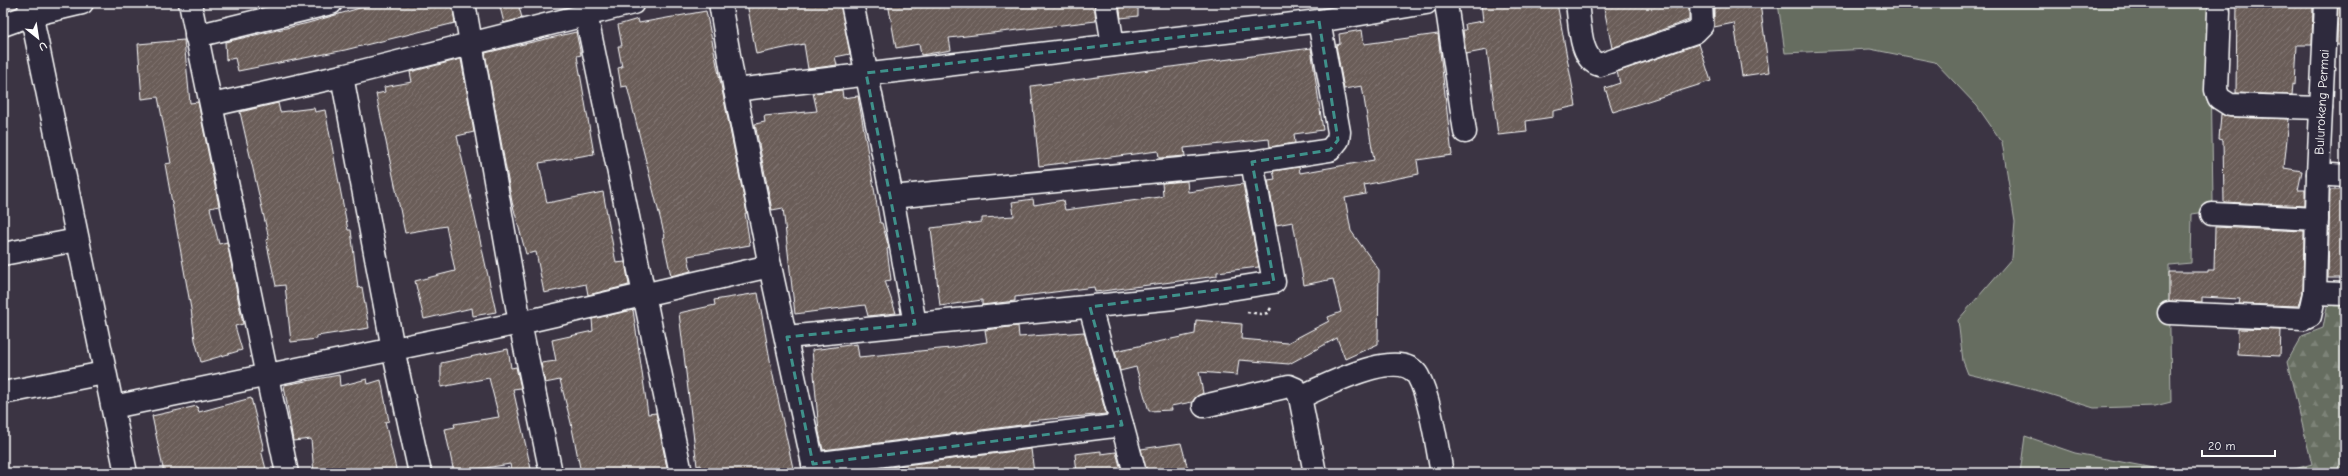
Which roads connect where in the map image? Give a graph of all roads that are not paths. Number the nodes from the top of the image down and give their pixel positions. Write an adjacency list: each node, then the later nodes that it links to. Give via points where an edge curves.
1 (82, 3): 14 (street)
2 (190, 3): 19 (street)
3 (331, 3): 19 (street)
4 (464, 3): 20 (street)
5 (634, 3): 16 (street)
6 (720, 3): 24 (street)
7 (852, 3): 22 (street)
8 (1106, 3): 21 (street)
9 (1426, 3): 17 (street)
10 (1446, 3): 27 (street)
11 (1576, 3): 12 (street, via 1585,54 1593,64 1600,65 1695,32 1702,26)
12 (1701, 3)
13 (2326, 3): 26 (street, Bulurokeng Permai)
14 (30, 9): 18 (street); 34 (street)
15 (2219, 12): 26 (street, via 2216,90 2219,98 2230,105)
16 (586, 14): 20 (street); 38 (street)
17 (1319, 21): 21 (street); 28 (street, via 1339,132 1338,140 1330,150)
18 (3, 25)
19 (196, 36): 25 (street)
20 (471, 42): 23 (street); 42 (street)
21 (1113, 45): 22 (street)
22 (866, 73): 24 (street); 31 (street)
23 (342, 76): 25 (street); 45 (street)
24 (735, 90): 36 (street)
25 (212, 104): 47 (street)
26 (2321, 108): 29 (street, Bulurokeng Permai)
27 (1465, 132)
28 (1252, 162): 31 (street); 40 (street, via 1274,282 1174,298)
29 (2318, 174): 30 (street, Bulurokeng Permai); 33 (street)
30 (2345, 176)
31 (892, 197): 43 (street)
32 (2212, 214): 33 (street)
33 (2317, 219): 37 (street)
34 (77, 240): 35 (street); 46 (street)
35 (3, 254)
36 (770, 266): 38 (street); 44 (street)
37 (2315, 293): 39 (street); 41 (street, via 2312,313 2304,319)
38 (645, 294): 42 (street); 58 (street)
39 (2345, 294)
40 (1090, 307): 43 (street); 52 (street)
41 (2169, 313)
42 (520, 323): 45 (street); 57 (street)
43 (916, 324): 44 (street)
44 (787, 337): 53 (street)
45 (393, 349): 47 (street); 56 (street)
46 (104, 373): 48 (street); 51 (street)
47 (267, 375): 51 (street); 55 (street)
48 (3, 393)
49 (1300, 397): 50 (street, via 1296,389 1289,386); 60 (street); 61 (street, via 1373,367 1398,364 1408,367 1417,375 1424,392)
50 (1204, 406)
51 (113, 407): 54 (street)
52 (1122, 425): 53 (street); 59 (street)
53 (814, 468)
54 (126, 473)
55 (287, 473)
56 (420, 473)
57 (551, 473)
58 (681, 473)
59 (1135, 473)
60 (1315, 473)
61 (1442, 473)

